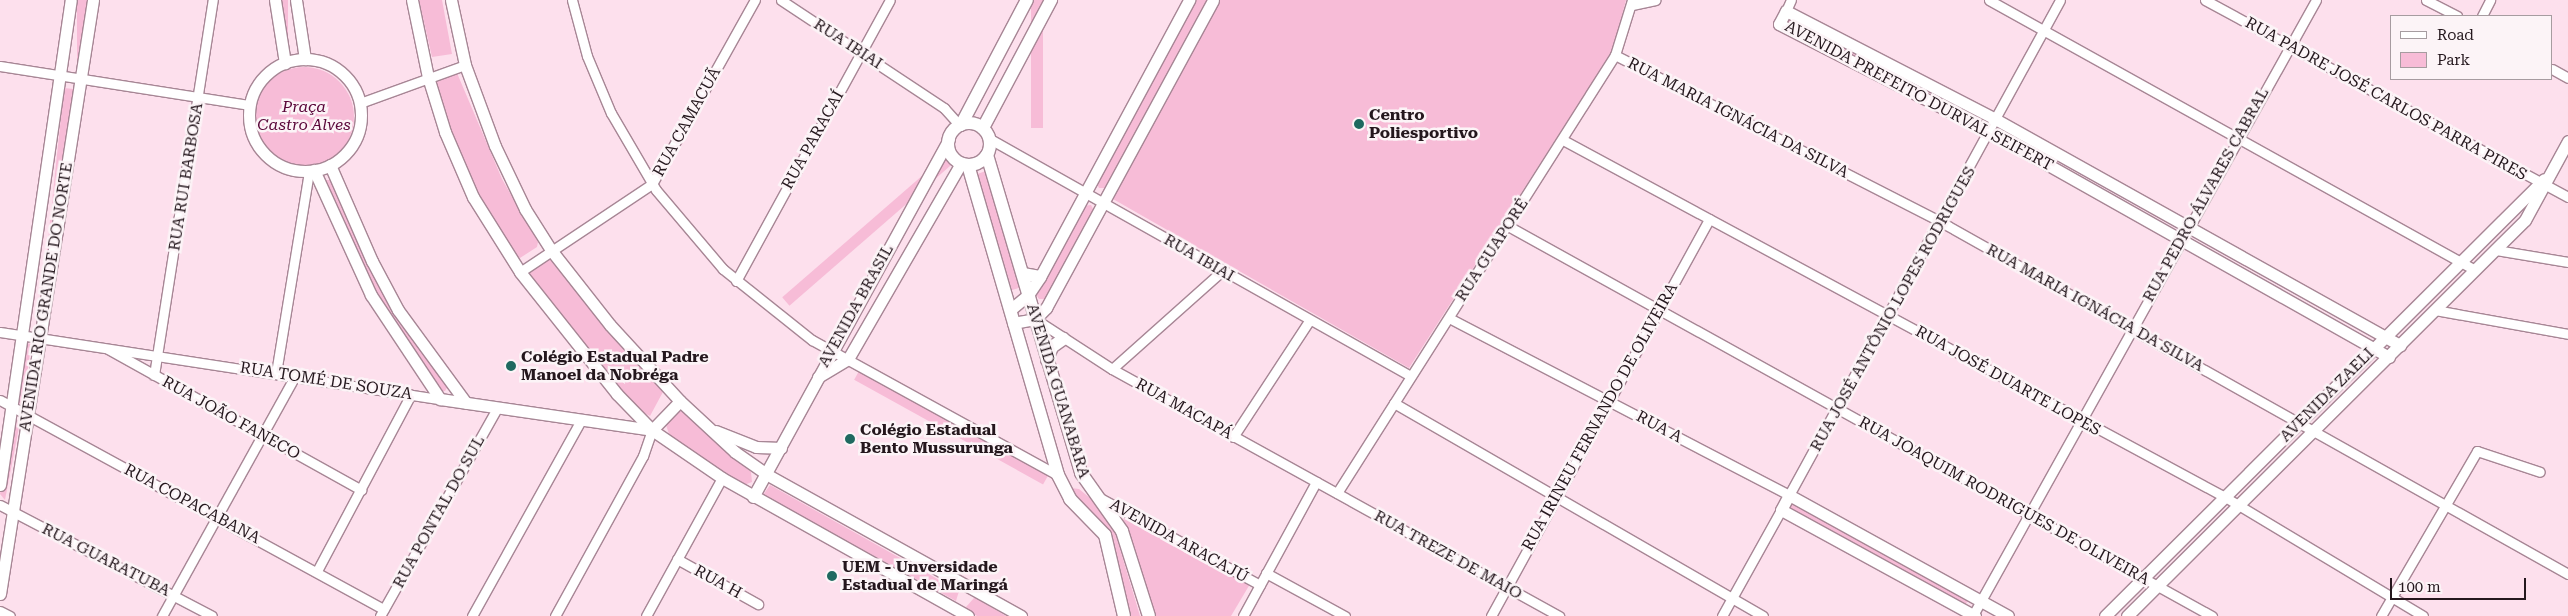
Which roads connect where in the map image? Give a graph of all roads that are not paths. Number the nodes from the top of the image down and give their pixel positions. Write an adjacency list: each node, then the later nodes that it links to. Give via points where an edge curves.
1 (72, 0): 37 (street, AVENIDA RIO GRANDE DO NORTE)
2 (93, 0): 40 (street, AVENIDA RIO GRANDE DO NORTE)
3 (213, 0): 41 (street, RUA RUI BARBOSA)
4 (275, 0): 33 (street)
5 (296, 0): 32 (street)
6 (412, 0): 38 (street)
7 (451, 0): 34 (street)
8 (572, 0): 56 (street, via 586,56 611,112)
9 (755, 0): 56 (street, RUA CAMACUÃ)
10 (781, 0): 30 (street, RUA IBIAI)
11 (890, 0): 30 (street, RUA PARACAÍ)
12 (1027, 0): 45 (main road)
13 (1051, 0): 47 (main road)
14 (1189, 0): 58 (street)
15 (1213, 0): 60 (street)
16 (1655, 0): 24 (street)
17 (1791, 0): 25 (street)
18 (1989, 0): 28 (street)
19 (2060, 0): 28 (street, RUA JOSÉ ANTÔNIO LOPES RODRIGUES)
20 (2205, 0): 29 (street, RUA PADRE JOSÉ CARLOS PARRA PIRES)
21 (2316, 0): 29 (street, RUA PEDRO ÁLVARES CABRAL)
22 (2426, 0): 26 (street)
23 (2490, 0): 27 (street)
24 (1632, 2): 31 (street, RUA GUAPORÉ)
25 (1786, 11): 44 (street, AVENIDA PREFEITO DURVAL SEIFERT); 46 (street, AVENIDA PREFEITO DURVAL SEIFERT, via 1779,24)
26 (2454, 15)
27 (2482, 15)
28 (2044, 30): 44 (street, RUA JOSÉ ANTÔNIO LOPES RODRIGUES); 49 (street)
29 (2288, 48): 49 (street, RUA PEDRO ÁLVARES CABRAL); 57 (street, RUA PADRE JOSÉ CARLOS PARRA PIRES)
30 (862, 53): 45 (street, RUA IBIAI, via 944,108); 75 (street, RUA PARACAÍ)
31 (1615, 55): 50 (street, RUA GUAPORÉ); 62 (street, RUA MARIA IGNÁCIA DA SILVA)
32 (305, 59): 33 (street); 42 (street, via 326,63 340,72 351,83)
33 (285, 63): 43 (street, via 262,79)
34 (465, 65): 38 (street); 66 (street, via 495,146 525,208)
35 (0, 66): 37 (street)
36 (2553, 70): 39 (street)
37 (60, 76): 40 (street); 87 (street, AVENIDA RIO GRANDE DO NORTE)
38 (428, 76): 42 (street); 72 (street, via 458,165 489,225)
39 (2568, 78)
40 (81, 80): 41 (street); 89 (street, AVENIDA RIO GRANDE DO NORTE)
41 (199, 97): 43 (street); 95 (street, RUA RUI BARBOSA)
42 (360, 103): 54 (street, via 356,139)
43 (250, 105): 55 (street, via 253,138 266,156 286,168)
44 (1997, 120): 46 (street, RUA JOSÉ ANTÔNIO LOPES RODRIGUES); 64 (street, AVENIDA PREFEITO DURVAL SEIFERT)
45 (960, 125): 47 (main road); 48 (main road)
46 (1990, 132): 62 (street, RUA JOSÉ ANTÔNIO LOPES RODRIGUES); 65 (street, AVENIDA PREFEITO DURVAL SEIFERT)
47 (986, 134): 52 (main road); 58 (street, RUA IBIAI)
48 (949, 139): 53 (main road, via 949,149); 94 (street, AVENIDA BRASIL)
49 (2237, 139): 64 (street, RUA PEDRO ÁLVARES CABRAL); 68 (street)
50 (1563, 140): 61 (street, RUA JOSÉ DUARTE LOPES); 63 (street, RUA GUAPORÉ)
51 (2568, 141): 57 (street, AVENIDA ZAELI)
52 (987, 154): 53 (main road); 73 (main road, AVENIDA GUANABARA)
53 (965, 164): 80 (main road, AVENIDA GUANABARA); 97 (street, AVENIDA BRASIL)
54 (330, 165): 55 (street); 110 (street, via 372,261 398,310)
55 (311, 171): 100 (street); 106 (street, via 370,295)
56 (652, 184): 66 (street, RUA CAMACUÃ); 75 (street, via 685,229)
57 (2542, 184): 59 (street, RUA PADRE JOSÉ CARLOS PARRA PIRES); 67 (street, AVENIDA ZAELI, via 2525,220); 68 (street, AVENIDA ZAELI)
58 (1084, 191): 60 (street, RUA IBIAI); 74 (street)
59 (2568, 197)
60 (1104, 203): 71 (street, RUA IBIAI); 82 (street, via 1046,308)
61 (1709, 219): 77 (street, RUA IRINEU FERNANDO DE OLIVEIRA); 79 (street, RUA JOSÉ DUARTE LOPES)
62 (1941, 222): 79 (street, RUA JOSÉ ANTÔNIO LOPES RODRIGUES); 84 (street, RUA MARIA IGNÁCIA DA SILVA)
63 (1508, 226): 77 (street, RUA JOAQUIM RODRIGUES DE OLIVEIRA); 81 (street, RUA GUAPORÉ)
64 (2188, 227): 65 (street, RUA PEDRO ÁLVARES CABRAL); 88 (street, AVENIDA PREFEITO DURVAL SEIFERT)
65 (2181, 240): 84 (street, RUA PEDRO ÁLVARES CABRAL); 93 (street, AVENIDA PREFEITO DURVAL SEIFERT)
66 (551, 250): 72 (street, RUA CAMACUÃ); 108 (street, via 610,325)
67 (2496, 250): 69 (street); 70 (street, AVENIDA ZAELI)
68 (2464, 261): 70 (street); 88 (street, AVENIDA ZAELI)
69 (2568, 262)
70 (2475, 270): 78 (street, AVENIDA ZAELI)
71 (1222, 271): 83 (street, RUA IBIAI); 99 (street)
72 (520, 272): 120 (street, via 588,359)
73 (1022, 274): 74 (main road); 76 (main road, AVENIDA GUANABARA)
74 (1040, 277): 76 (street)
75 (736, 281): 94 (street, via 790,325)
76 (1028, 295): 80 (street); 82 (main road, AVENIDA GUANABARA)
77 (1659, 310): 109 (street, RUA IRINEU FERNANDO DE OLIVEIRA); 114 (street, RUA JOAQUIM RODRIGUES DE OLIVEIRA)
78 (2436, 310): 86 (street); 92 (street, AVENIDA ZAELI)
79 (1890, 316): 114 (street, RUA JOSÉ ANTÔNIO LOPES RODRIGUES); 117 (street, RUA JOSÉ DUARTE LOPES)
80 (1012, 317): 82 (street); 127 (main road, AVENIDA GUANABARA)
81 (1449, 318): 103 (street, RUA GUAPORÉ); 109 (street, RUA A)
82 (1035, 319): 90 (street, RUA MACAPÁ); 98 (main road, AVENIDA GUANABARA)
83 (1308, 321): 103 (street, RUA IBIAI); 123 (street)
84 (2132, 328): 117 (street, RUA PEDRO ÁLVARES CABRAL); 118 (street, RUA MARIA IGNÁCIA DA SILVA)
85 (0, 332): 87 (street, RUA TOMÉ DE SOUZA)
86 (2568, 334)
87 (21, 335): 89 (street, RUA TOMÉ DE SOUZA); 112 (street, AVENIDA RIO GRANDE DO NORTE)
88 (2387, 337): 92 (street, AVENIDA PREFEITO DURVAL SEIFERT); 93 (street, AVENIDA ZAELI)
89 (40, 338): 91 (street, RUA TOMÉ DE SOUZA); 115 (street, AVENIDA RIO GRANDE DO NORTE)
90 (1064, 339): 98 (main road, via 1052,346); 99 (street, RUA MACAPÁ)
91 (102, 345): 95 (street, RUA TOMÉ DE SOUZA); 101 (street, RUA JOÃO FANECO)
92 (2400, 345): 96 (street, AVENIDA ZAELI)
93 (2376, 348): 96 (street, AVENIDA PREFEITO DURVAL SEIFERT); 118 (street, AVENIDA ZAELI)
94 (830, 350): 97 (street); 104 (street, AVENIDA BRASIL)
95 (157, 354): 100 (street, RUA TOMÉ DE SOUZA); 101 (street, RUA RUI BARBOSA)
96 (2389, 357): 121 (street, AVENIDA ZAELI)
97 (848, 360): 104 (street, AVENIDA BRASIL); 127 (street)
98 (1047, 360): 135 (main road, AVENIDA GUANABARA, via 1081,473)
99 (1112, 369): 123 (street, RUA MACAPÁ)
100 (276, 373): 102 (street, RUA TOMÉ DE SOUZA)
101 (154, 374): 122 (street, RUA JOÃO FANECO)
102 (295, 376): 105 (street, RUA TOMÉ DE SOUZA); 122 (street)
103 (1410, 376): 111 (street, RUA GUAPORÉ)
104 (818, 377): 124 (street)
105 (412, 394): 106 (street, RUA TOMÉ DE SOUZA); 131 (street)
106 (440, 399): 110 (street, RUA TOMÉ DE SOUZA)
107 (0, 400): 112 (street, RUA COPACABANA)
108 (680, 401): 119 (street); 120 (street)
109 (1609, 401): 133 (street, RUA A); 136 (street, RUA IRINEU FERNANDO DE OLIVEIRA)
110 (466, 403): 113 (street, RUA TOMÉ DE SOUZA)
111 (1394, 403): 132 (street, RUA GUAPORÉ); 136 (street)
112 (12, 406): 115 (street, RUA COPACABANA); 130 (street, AVENIDA RIO GRANDE DO NORTE)
113 (498, 407): 116 (street, RUA TOMÉ DE SOUZA); 160 (street, RUA PONTAL DO SUL)
114 (1838, 410): 133 (street, RUA JOSÉ ANTÔNIO LOPES RODRIGUES); 143 (street, RUA JOAQUIM RODRIGUES DE OLIVEIRA)
115 (27, 415): 142 (street, AVENIDA RIO GRANDE DO NORTE); 144 (street, RUA COPACABANA)
116 (581, 420): 120 (street, RUA TOMÉ DE SOUZA); 165 (street)
117 (2079, 420): 137 (street, RUA JOSÉ DUARTE LOPES); 143 (street, RUA PEDRO ÁLVARES CABRAL)
118 (2298, 424): 121 (street, RUA MARIA IGNÁCIA DA SILVA); 137 (street, AVENIDA ZAELI)
119 (711, 429): 124 (street, via 756,447); 126 (street)
120 (652, 430): 128 (street); 166 (street, via 642,456)
121 (2312, 432): 139 (street, AVENIDA ZAELI); 140 (street, RUA MARIA IGNÁCIA DA SILVA)
122 (262, 436): 131 (street, RUA JOÃO FANECO); 144 (street)
123 (1233, 437): 129 (street, RUA MACAPÁ)
124 (781, 448): 126 (street)
125 (2540, 472): 140 (street, via 2477,452)
126 (766, 474): 134 (street); 169 (street)
127 (1058, 475): 170 (main road, AVENIDA GUANABARA, via 1070,499 1105,535)
128 (722, 478): 134 (street); 145 (street)
129 (1316, 482): 132 (street, RUA MACAPÁ); 147 (street)
130 (0, 485)
131 (361, 490): 146 (street)
132 (1337, 493): 152 (street, RUA TREZE DE MAIO)
133 (1789, 495): 141 (street, RUA JOSÉ ANTÔNIO LOPES RODRIGUES); 157 (street)
134 (753, 497): 168 (street)
135 (1099, 497): 150 (street, AVENIDA ARACAJÚ); 171 (main road, AVENIDA GUANABARA, via 1126,542 1136,585)
136 (1556, 497): 152 (street, RUA IRINEU FERNANDO DE OLIVEIRA); 155 (street)
137 (2224, 497): 139 (street, RUA JOSÉ DUARTE LOPES); 149 (street, AVENIDA ZAELI)
138 (0, 505): 142 (street, RUA GUARATUBA)
139 (2238, 505): 151 (street, AVENIDA ZAELI); 156 (street, RUA JOSÉ DUARTE LOPES)
140 (2446, 508): 148 (street, RUA MARIA IGNÁCIA DA SILVA); 156 (street)
141 (1781, 510): 155 (street, RUA JOSÉ ANTÔNIO LOPES RODRIGUES); 161 (street)
142 (12, 512): 153 (street, AVENIDA RIO GRANDE DO NORTE); 154 (street, RUA GUARATUBA)
143 (2027, 515): 149 (street, RUA JOAQUIM RODRIGUES DE OLIVEIRA); 157 (street, RUA PEDRO ÁLVARES CABRAL)
144 (217, 517): 146 (street, RUA COPACABANA); 154 (street)
145 (677, 559): 158 (street, RUA H); 167 (street)
146 (317, 572): 160 (street, RUA COPACABANA)
147 (1266, 573): 150 (street); 173 (street)
148 (2568, 574)
149 (2144, 577): 151 (street, RUA JOAQUIM RODRIGUES DE OLIVEIRA); 179 (street, AVENIDA ZAELI)
150 (1260, 585): 172 (street)
151 (2158, 585): 180 (street, AVENIDA ZAELI); 181 (street, RUA JOAQUIM RODRIGUES DE OLIVEIRA)
152 (1507, 587): 174 (street, RUA IRINEU FERNANDO DE OLIVEIRA); 175 (street, RUA TREZE DE MAIO)
153 (0, 594)
154 (174, 595): 163 (street); 164 (street, RUA GUARATUBA)
155 (1732, 598): 176 (street, RUA JOSÉ ANTÔNIO LOPES RODRIGUES); 177 (street)
156 (2391, 598): 182 (street); 183 (street, RUA JOSÉ DUARTE LOPES)
157 (1980, 600): 161 (street, RUA PEDRO ÁLVARES CABRAL); 178 (street)
158 (758, 604)
159 (0, 611): 162 (street)
160 (382, 612)
161 (1974, 615)
162 (10, 616)
163 (162, 616)
164 (212, 616)
165 (472, 616)
166 (555, 616)
167 (646, 616)
168 (968, 616)
169 (1021, 616)
170 (1124, 616)
171 (1149, 616)
172 (1243, 616)
173 (1345, 616)
174 (1491, 616)
175 (1559, 616)
176 (1722, 616)
177 (1763, 616)
178 (2008, 616)
179 (2105, 616)
180 (2127, 616)
181 (2212, 616)
182 (2380, 616)
183 (2423, 616)

